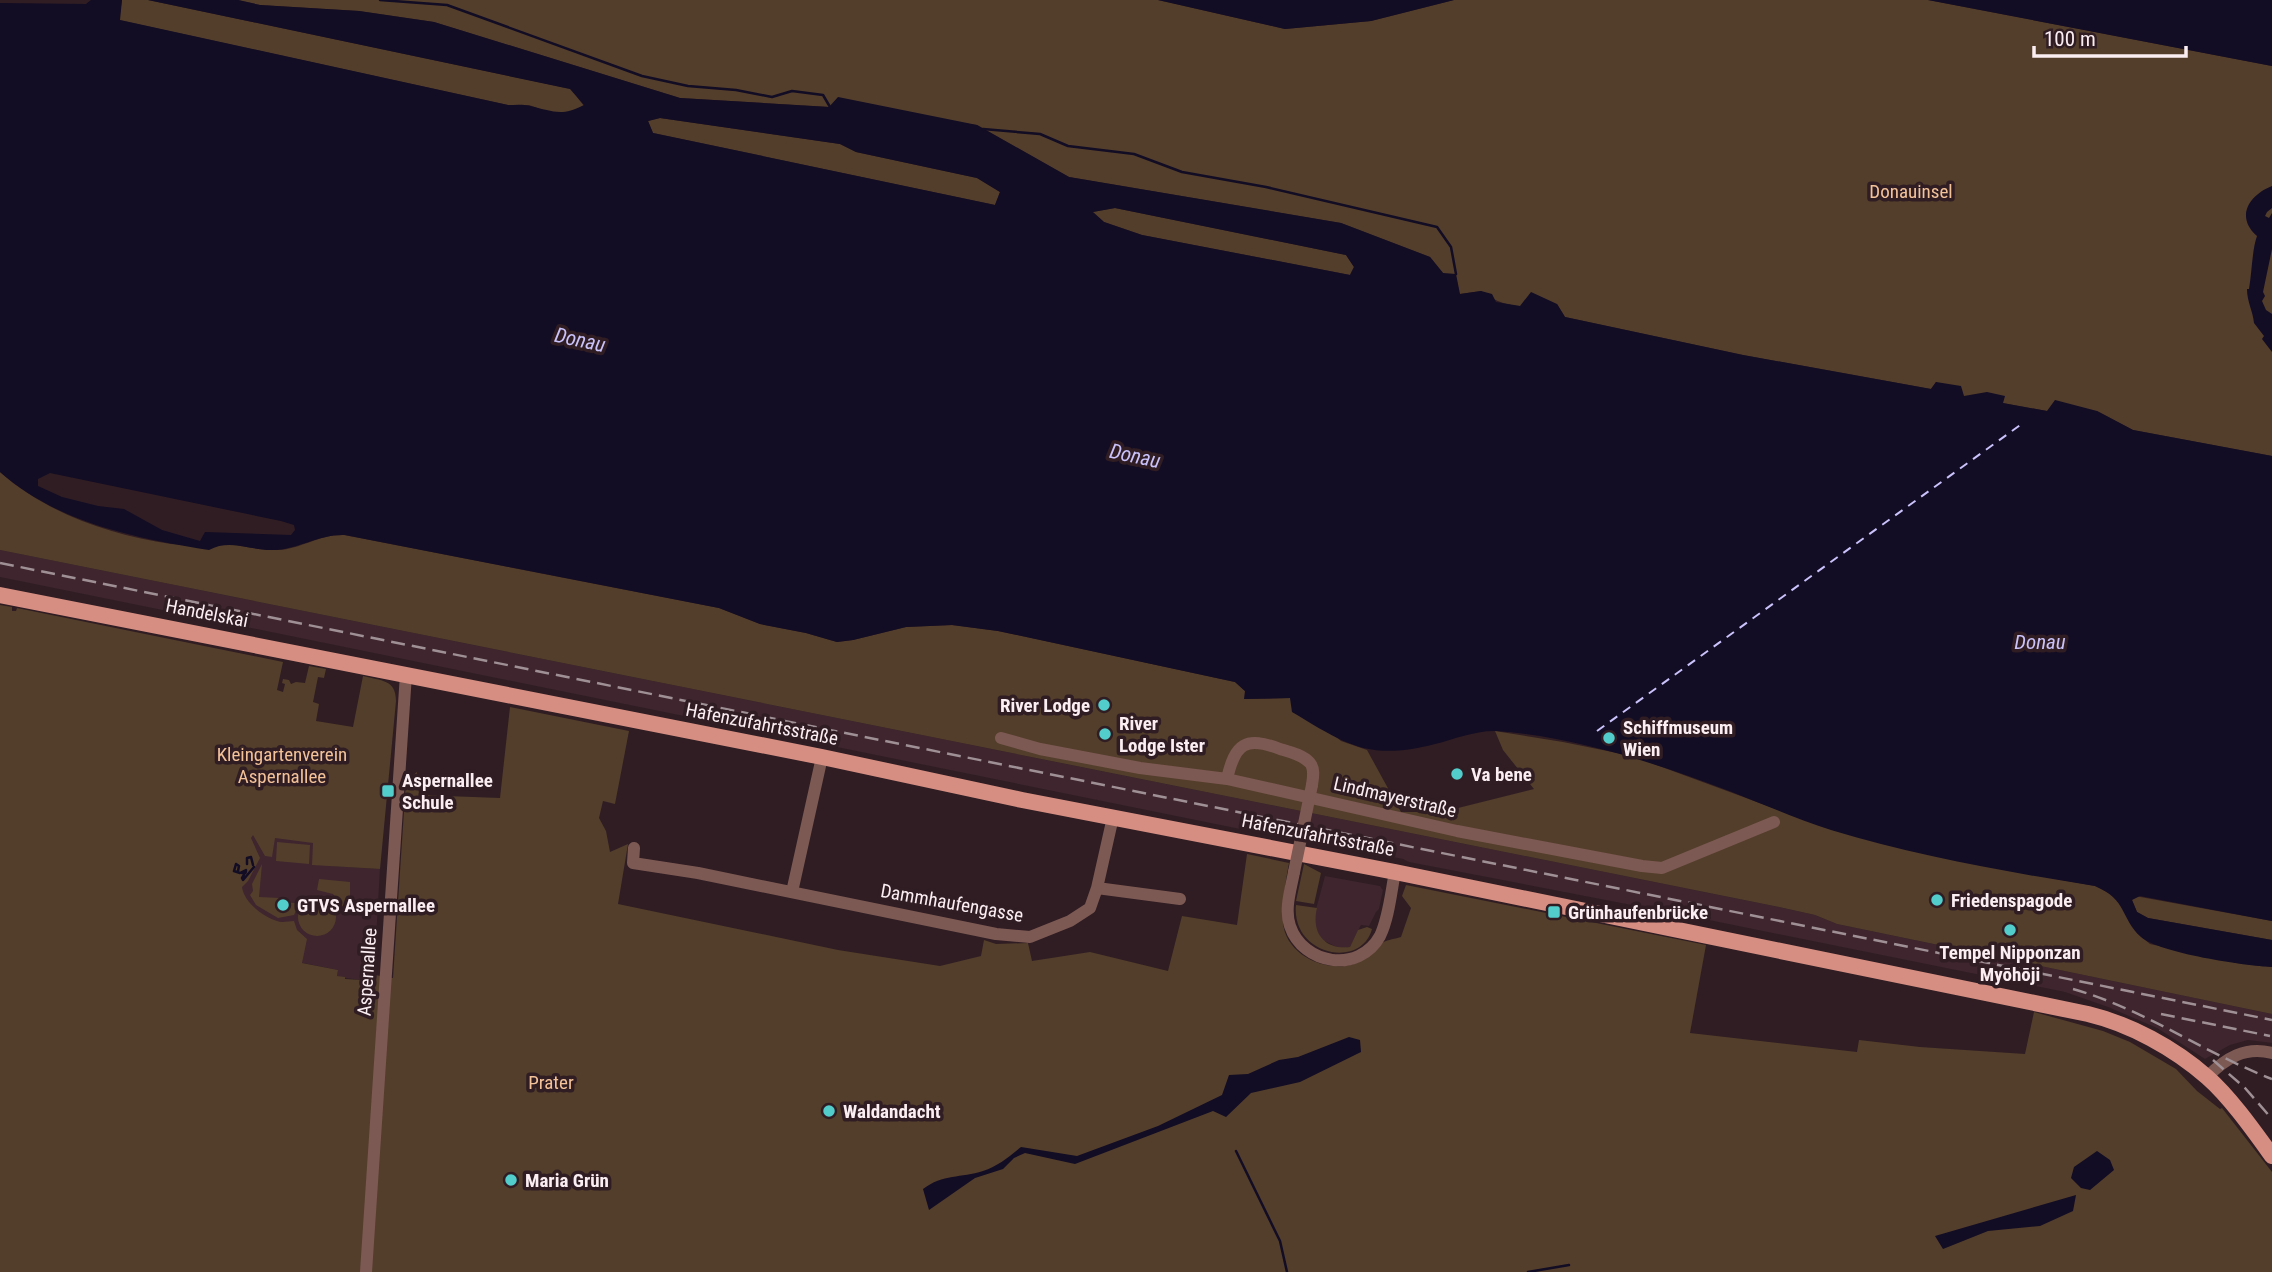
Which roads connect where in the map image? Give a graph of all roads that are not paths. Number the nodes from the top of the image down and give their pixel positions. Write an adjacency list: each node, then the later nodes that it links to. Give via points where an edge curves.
1 (0, 595): 2 (main road, Handelskai)
2 (407, 674): 4 (main road, Hafenzufahrtsstraße); 16 (street, Aspernallee)
3 (1001, 738): 5 (street, Lindmayerstraße, via 1140,768)
4 (822, 757): 6 (main road, Hafenzufahrtsstraße); 11 (street)
5 (1227, 779): 7 (street, Lindmayerstraße, via 1457,831 1662,868); 9 (street, bridge, via 1232,759 1251,741 1298,755 1313,769 1288,914 1294,936 1315,957 1338,960 1359,956 1371,947 1380,936)
6 (1113, 817): 9 (main road, Hafenzufahrtsstraße); 10 (street, Dammhaufengasse)
7 (1774, 822)
8 (634, 848): 11 (street, Dammhaufengasse, via 633,863)
9 (1395, 872): 14 (main road, Hafenzufahrtsstraße, via 2099,1017 2141,1034)
10 (1097, 888): 11 (street, Dammhaufengasse, via 1090,908 1030,937); 12 (street)
11 (792, 892)
12 (1180, 899)
13 (2272, 1053): 14 (street, via 2234,1055)
14 (2207, 1077): 15 (main road, Hafenzufahrtsstraße)
15 (2272, 1156)
16 (366, 1272)

